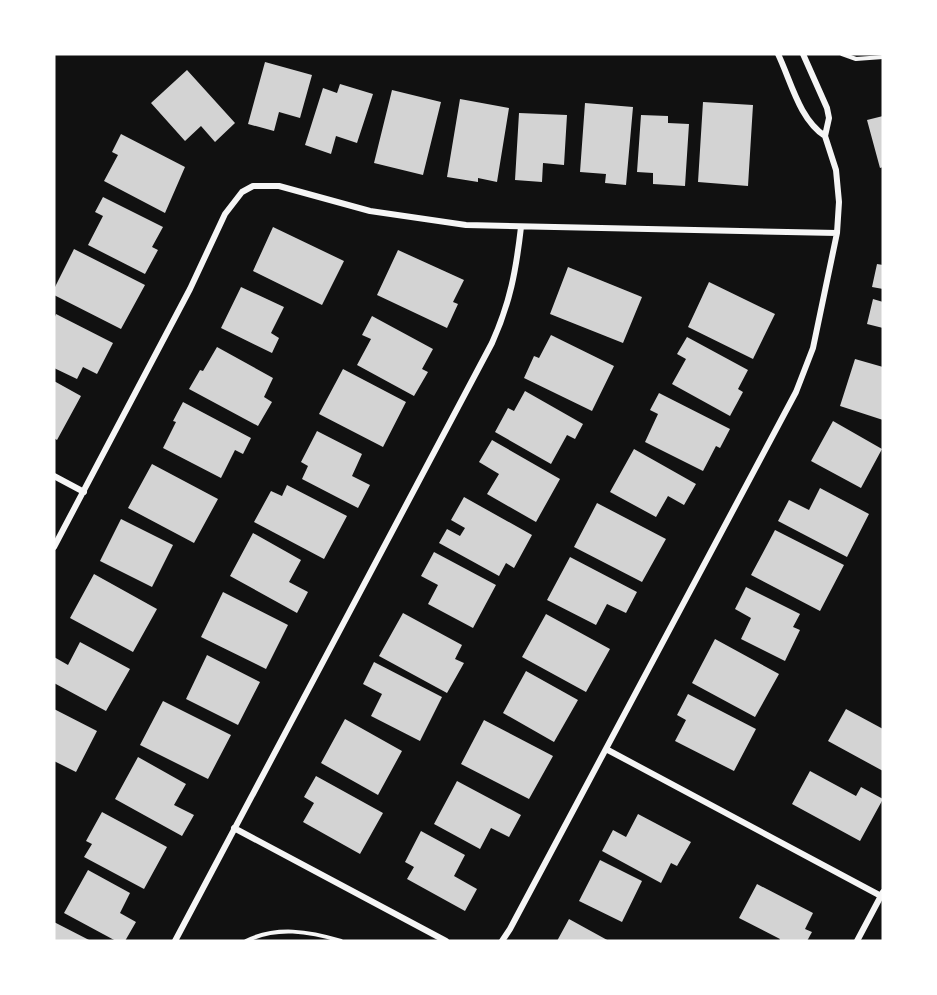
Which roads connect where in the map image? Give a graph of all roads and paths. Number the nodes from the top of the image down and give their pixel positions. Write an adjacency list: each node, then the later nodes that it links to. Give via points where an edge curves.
1 (778, 54): 5 (street, via 805,115)
2 (803, 54): 5 (street, via 829,118)
3 (842, 54): 4 (path, via 855,59)
4 (883, 57)
5 (825, 136): 7 (street, via 836,170)
6 (521, 227): 7 (street); 9 (street, via 400,217 279,186 253,186 242,192 225,214 199,273); 12 (street, via 514,280 492,343)
7 (837, 233): 11 (street, via 813,348 802,378)
8 (54, 476): 9 (street)
9 (84, 492): 10 (street)
10 (54, 547)
11 (606, 748): 13 (street); 18 (street)
12 (234, 828): 14 (street); 17 (street)
13 (882, 894): 19 (street)
14 (175, 941)
15 (246, 941): 16 (path, via 264,933 284,931)
16 (340, 941)
17 (446, 941)
18 (502, 941)
19 (857, 941)

